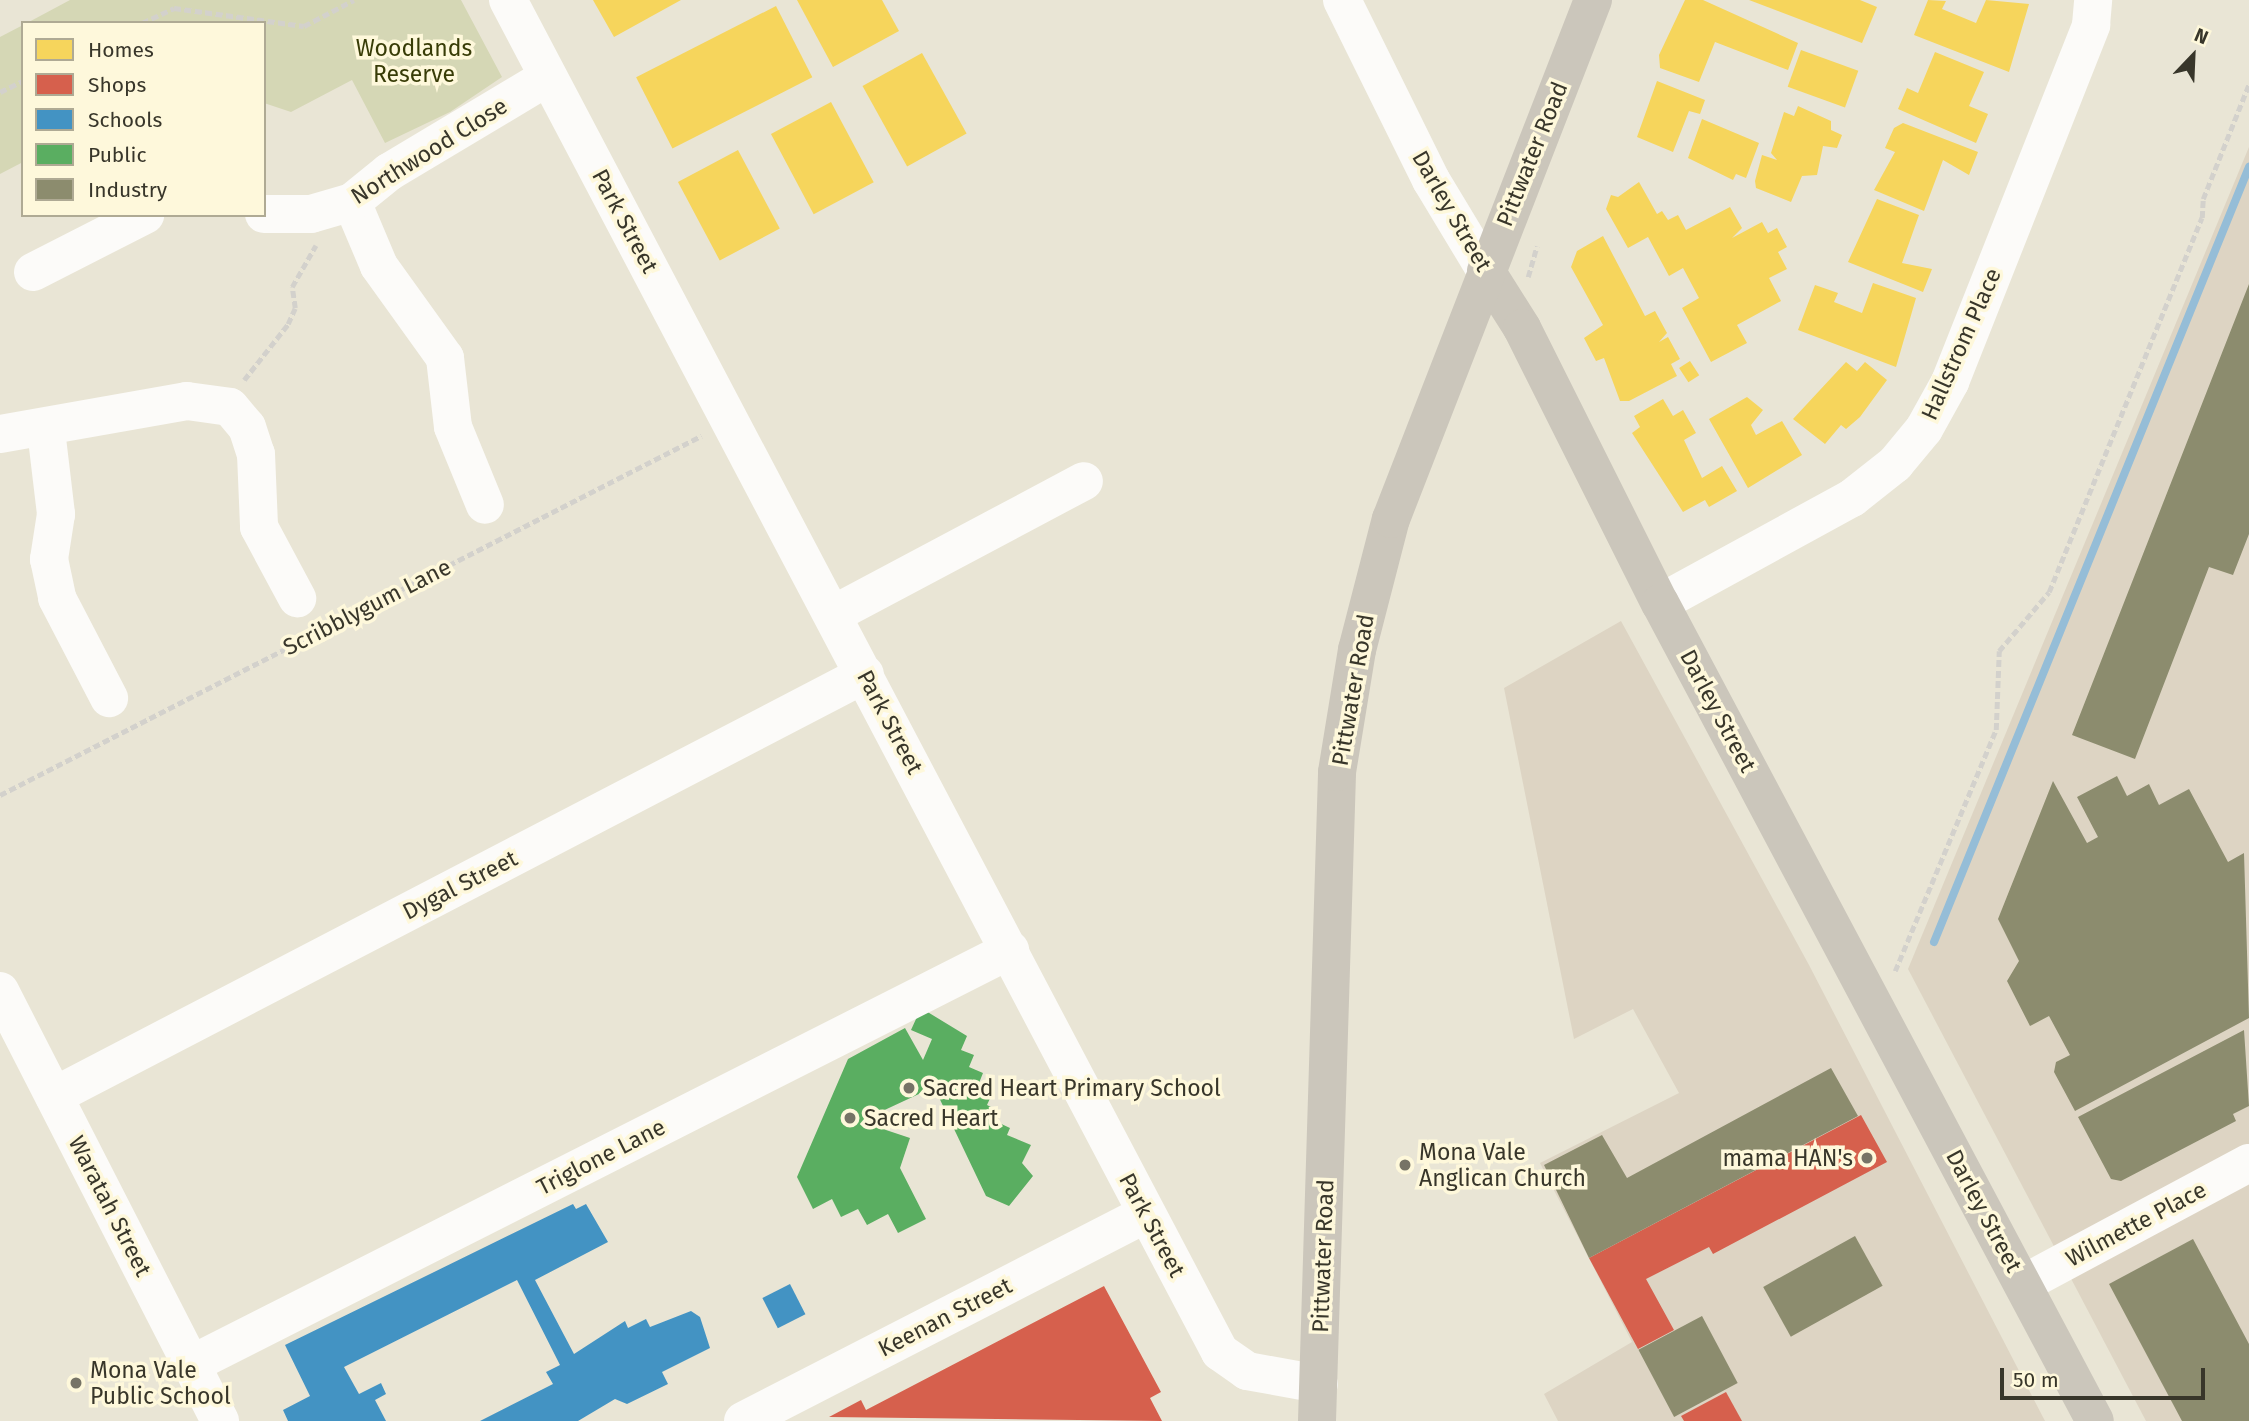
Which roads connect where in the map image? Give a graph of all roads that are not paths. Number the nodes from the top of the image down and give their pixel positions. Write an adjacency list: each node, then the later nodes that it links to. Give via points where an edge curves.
1 (508, 0): 5 (street, Park Street)
2 (1342, 0): 9 (street, Darley Street, via 1431,180)
3 (1593, 0): 9 (main road, Pittwater Road)
4 (2093, 0): 16 (street, Hallstrom Place, via 2076,63 1950,382 1924,429 1895,464 1852,498)
5 (548, 77): 6 (street, Northwood Close, via 389,172); 17 (street, Park Street)
6 (352, 202): 7 (street, Northwood Close, via 311,214); 14 (street, via 379,266 445,358 453,427)
7 (266, 214)
8 (141, 217): 10 (street)
9 (1486, 271): 16 (main road, Darley Street, via 1522,328); 27 (main road, Pittwater Road, via 1391,519 1357,650 1337,772)
10 (33, 272)
11 (47, 430): 12 (street); 15 (street, via 187,401 230,407 247,427 256,454 260,527); 19 (street, via 56,514 49,559 57,598)
12 (0, 433)
13 (1084, 481): 17 (street)
14 (485, 505)
15 (297, 598)
16 (1660, 603): 25 (main road, Darley Street)
17 (834, 614): 18 (street, Park Street)
18 (865, 674): 20 (street, Park Street); 22 (street, Dygal Street)
19 (109, 698)
20 (1010, 950): 24 (street, Park Street); 26 (street, Triglone Lane)
21 (0, 991): 22 (street, Waratah Street)
22 (54, 1096): 26 (street, Waratah Street)
23 (2249, 1163): 25 (street, Wilmette Place)
24 (1146, 1214): 27 (street, Park Street, via 1220,1352 1247,1371); 29 (street, Keenan Street)
25 (2022, 1284): 30 (main road, Darley Street)
26 (192, 1364): 28 (street, Waratah Street)
27 (1318, 1403)
28 (220, 1421)
29 (743, 1421)
30 (2095, 1421)

